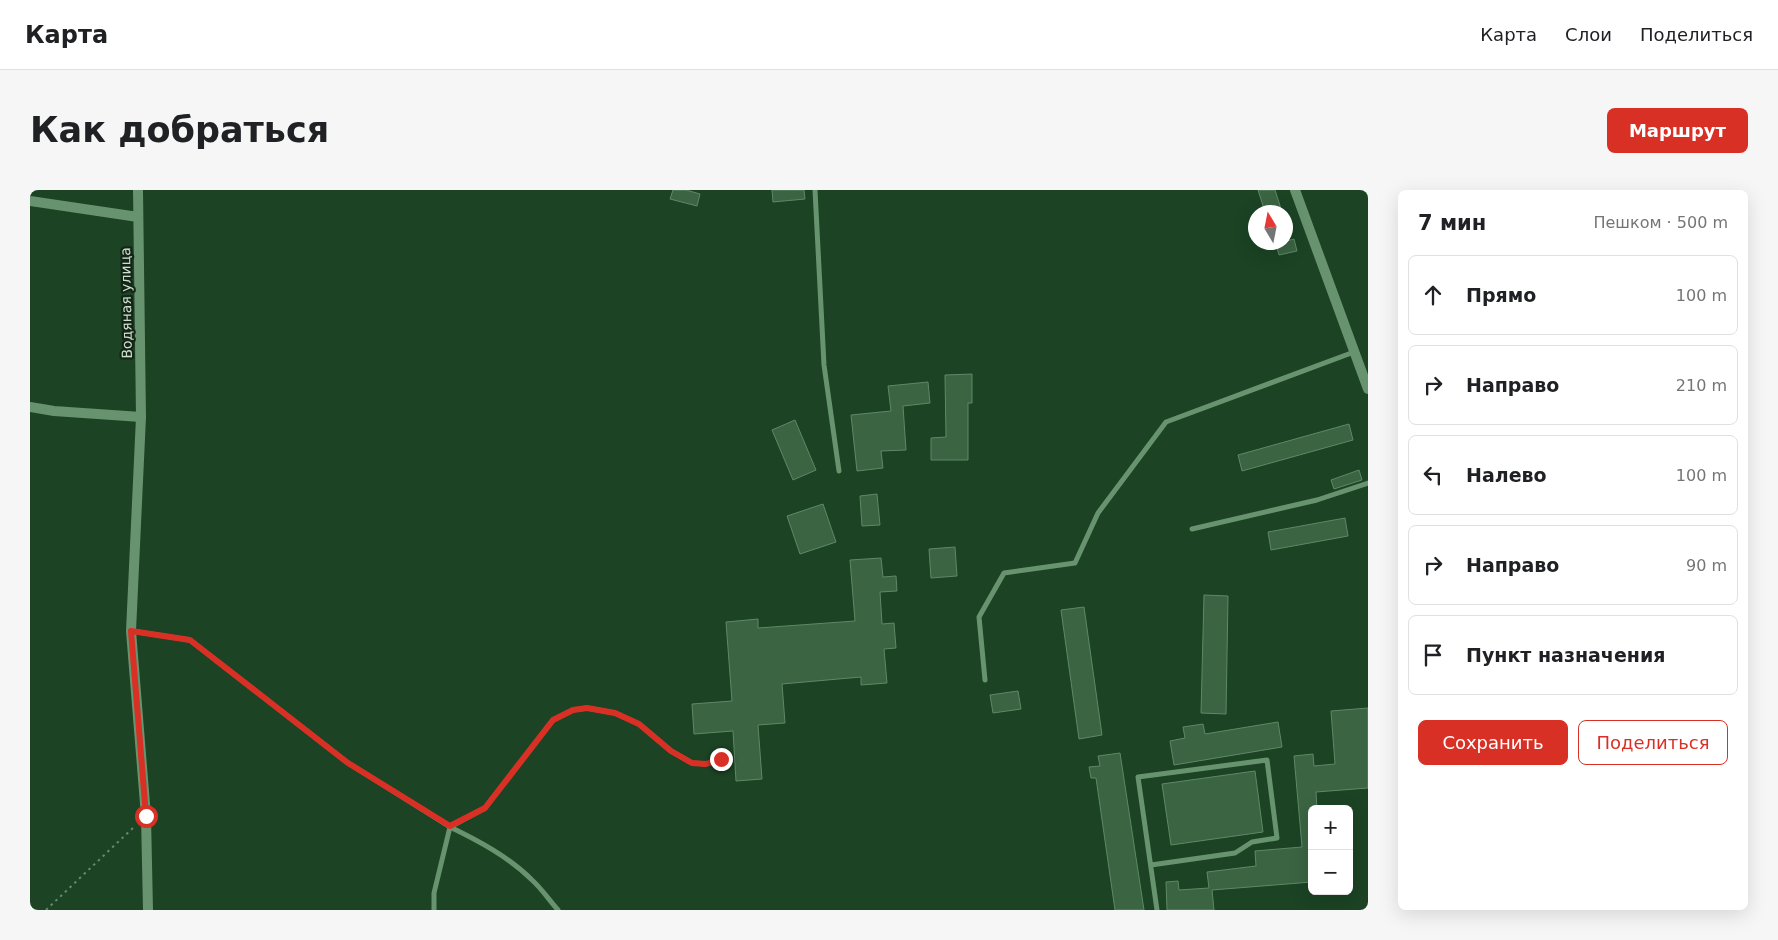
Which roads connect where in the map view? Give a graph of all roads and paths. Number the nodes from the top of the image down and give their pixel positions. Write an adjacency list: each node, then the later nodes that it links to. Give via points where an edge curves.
1 (138, 190): 5 (street, Водяная улица)
2 (816, 190): 10 (lane, via 824,365)
3 (1295, 190): 6 (street)
4 (30, 202): 5 (street)
5 (138, 217): 9 (street, Водяная улица)
6 (1354, 352): 7 (street); 14 (lane, via 1166,422 1098,513 1075,563 1004,572 979,617)
7 (1368, 389)
8 (30, 407): 9 (street)
9 (141, 417): 13 (street, Водяная улица)
10 (839, 471)
11 (1368, 483): 12 (lane, via 1317,500)
12 (1192, 529)
13 (131, 631): 16 (street, Водяная улица); 17 (lane, via 190,640 348,763)
14 (985, 680)
15 (721, 759): 17 (lane, via 706,764 692,763 671,751 639,724 615,713 587,708 573,710 553,720 485,808)
16 (146, 816): 19 (path); 20 (street, Водяная улица)
17 (450, 826): 21 (lane, via 434,893); 22 (lane, via 506,859 532,880)
18 (1151, 865): 18 (lane, via 1138,777 1267,760 1277,838 1252,842 1235,853); 23 (lane)
19 (46, 910)
20 (148, 910)
21 (434, 910)
22 (558, 910)
23 (1156, 910)

